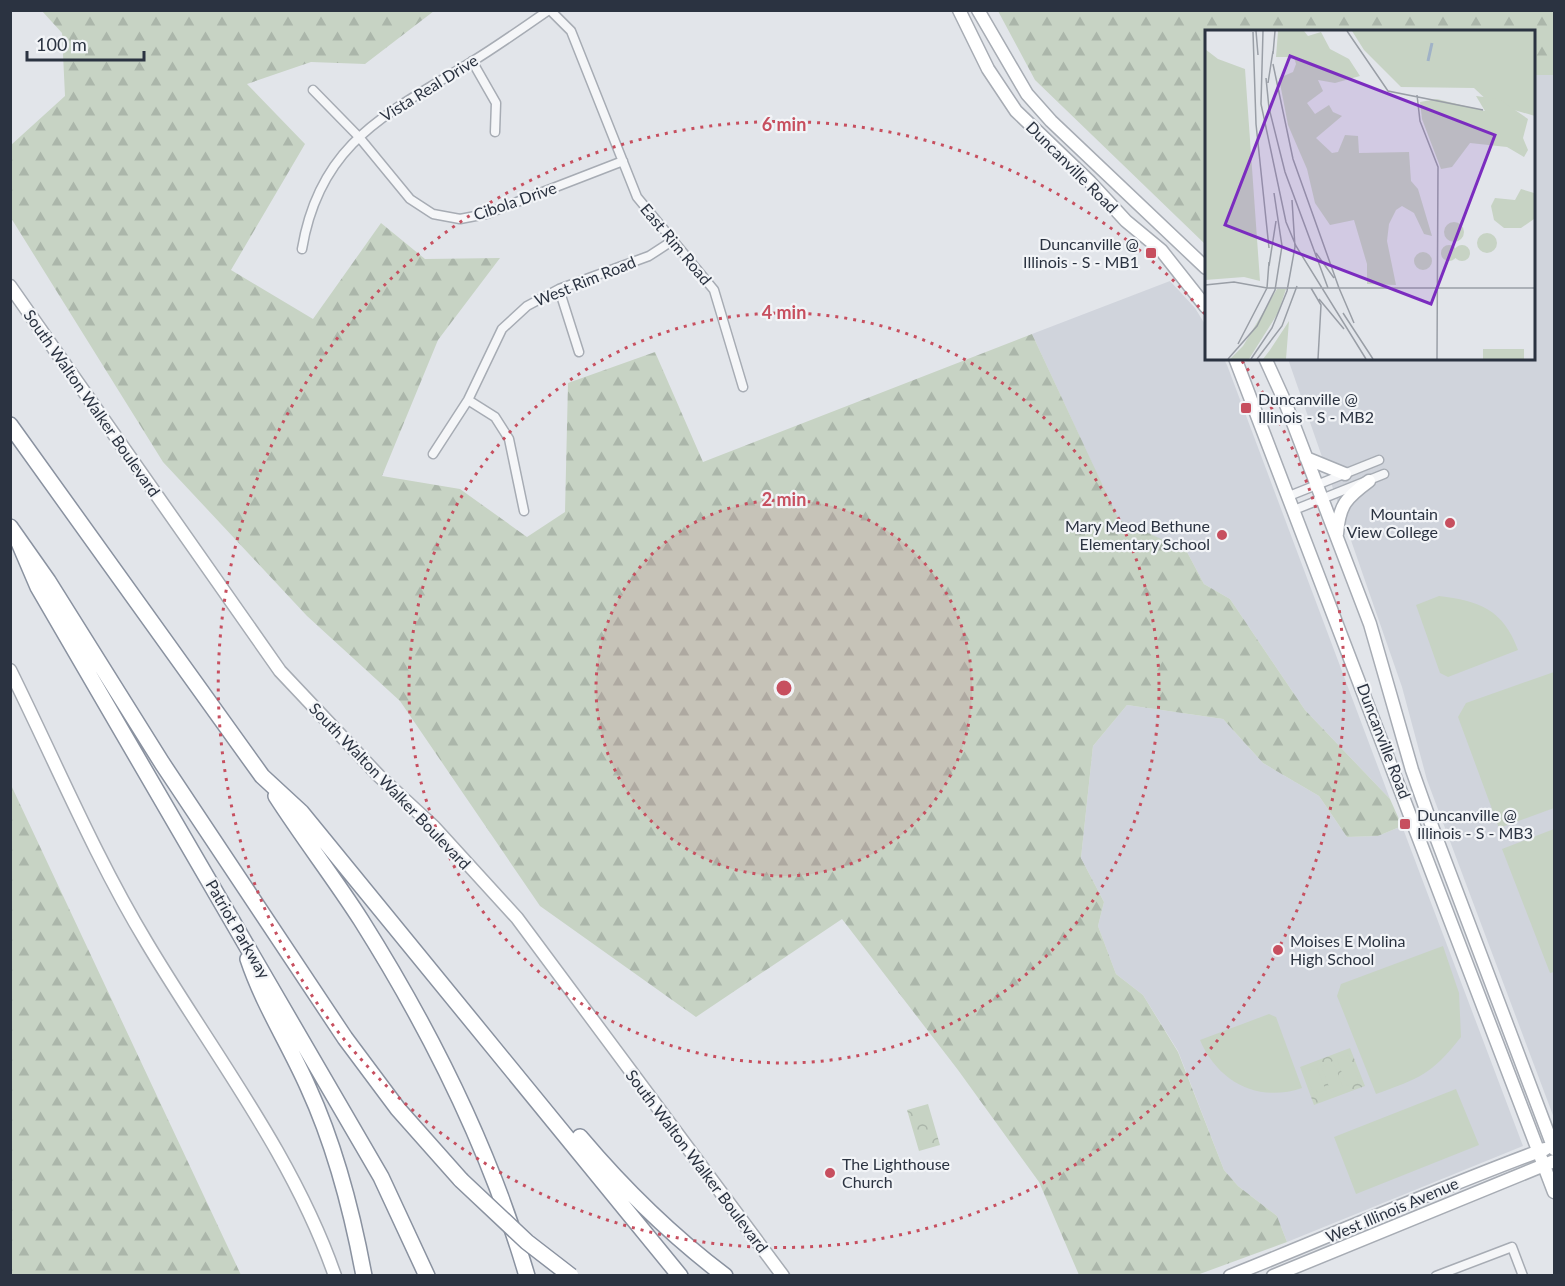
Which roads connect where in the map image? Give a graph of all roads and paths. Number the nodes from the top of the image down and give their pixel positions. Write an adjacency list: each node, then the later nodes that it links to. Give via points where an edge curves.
1 (550, 10): 4 (street, Vista Real Drive); 10 (street, East Rim Road, via 571,31)
2 (959, 10): 7 (main road, Duncanville Road)
3 (978, 10): 5 (main road, Duncanville Road)
4 (472, 61): 8 (street, via 496,103); 9 (street, Vista Real Drive, via 404,100)
5 (1022, 84): 7 (main road); 11 (main road, Duncanville Road, via 1051,121)
6 (313, 90): 9 (street, Cibola Drive)
7 (1006, 96): 12 (main road, Duncanville Road, via 1016,111)
8 (495, 132)
9 (359, 137): 10 (street, Cibola Drive, via 410,199 433,214 460,219 486,214); 14 (street, Vista Real Drive, via 336,163 320,190 306,223)
10 (623, 161): 13 (street, East Rim Road, via 637,197)
11 (1140, 206): 12 (main road); 15 (main road, Duncanville Road)
12 (1126, 221): 18 (main road, Duncanville Road, via 1161,250)
13 (672, 241): 17 (street, West Rim Road, via 649,256); 22 (street, East Rim Road, via 714,290)
14 (302, 249)
15 (1205, 267)
16 (10, 286): 55 (main road, South Walton Walker Boulevard, via 280,671 379,776 434,827 517,918)
17 (559, 289): 19 (street); 23 (street, West Rim Road, via 527,306 502,329)
18 (1205, 306)
19 (579, 352)
20 (1236, 360): 32 (main road, Duncanville Road)
21 (1266, 360): 26 (main road, Duncanville Road)
22 (743, 387)
23 (468, 400): 25 (street, West Rim Road); 35 (street, via 495,417 509,439)
24 (10, 425): 39 (highway)
25 (433, 454)
26 (1306, 458): 28 (main road); 31 (main road, Duncanville Road)
27 (1379, 460): 28 (street)
28 (1345, 474): 31 (street)
29 (1384, 474): 30 (street)
30 (1369, 480): 33 (street); 37 (main road, via 1350,495 1339,512)
31 (1317, 486): 32 (street); 33 (main road, Duncanville Road)
32 (1289, 496): 34 (main road, Duncanville Road)
33 (1322, 499): 34 (street); 37 (main road, Duncanville Road)
34 (1294, 510): 43 (main road, Duncanville Road)
35 (524, 511)
36 (14, 533): 40 (highway, Patriot Parkway, via 38,587); 52 (highway, bridge, via 345,1038 398,1108 461,1180 527,1242)
37 (1336, 538): 42 (main road, Duncanville Road, via 1378,647 1412,770 1433,829)
38 (10, 670): 48 (main road, via 118,895 278,1151)
39 (262, 776): 41 (highway, via 301,812); 51 (highway, via 366,928 441,1059 492,1174)
40 (240, 933): 49 (highway, via 256,985 307,1084 329,1138 350,1207); 50 (highway, Patriot Parkway, via 381,1177)
41 (483, 1035): 53 (highway); 54 (highway, via 522,1071 635,1198)
42 (1554, 1146): 43 (main road, West Illinois Avenue)
43 (1539, 1151): 44 (main road, Duncanville Road); 46 (main road, West Illinois Avenue)
44 (1549, 1163): 45 (main road, Duncanville Road); 47 (main road, West Illinois Avenue)
45 (1554, 1192)
46 (1320, 1240): 47 (main road); 56 (main road, West Illinois Avenue)
47 (1326, 1255): 57 (main road, West Illinois Avenue)
48 (335, 1275)
49 (364, 1275)
50 (427, 1275)
51 (527, 1275)
52 (571, 1275)
53 (680, 1275)
54 (725, 1275)
55 (783, 1275)
56 (1230, 1275)
57 (1273, 1275)
58 (1436, 1275): 59 (street, via 1512,1247)
59 (1523, 1275)

